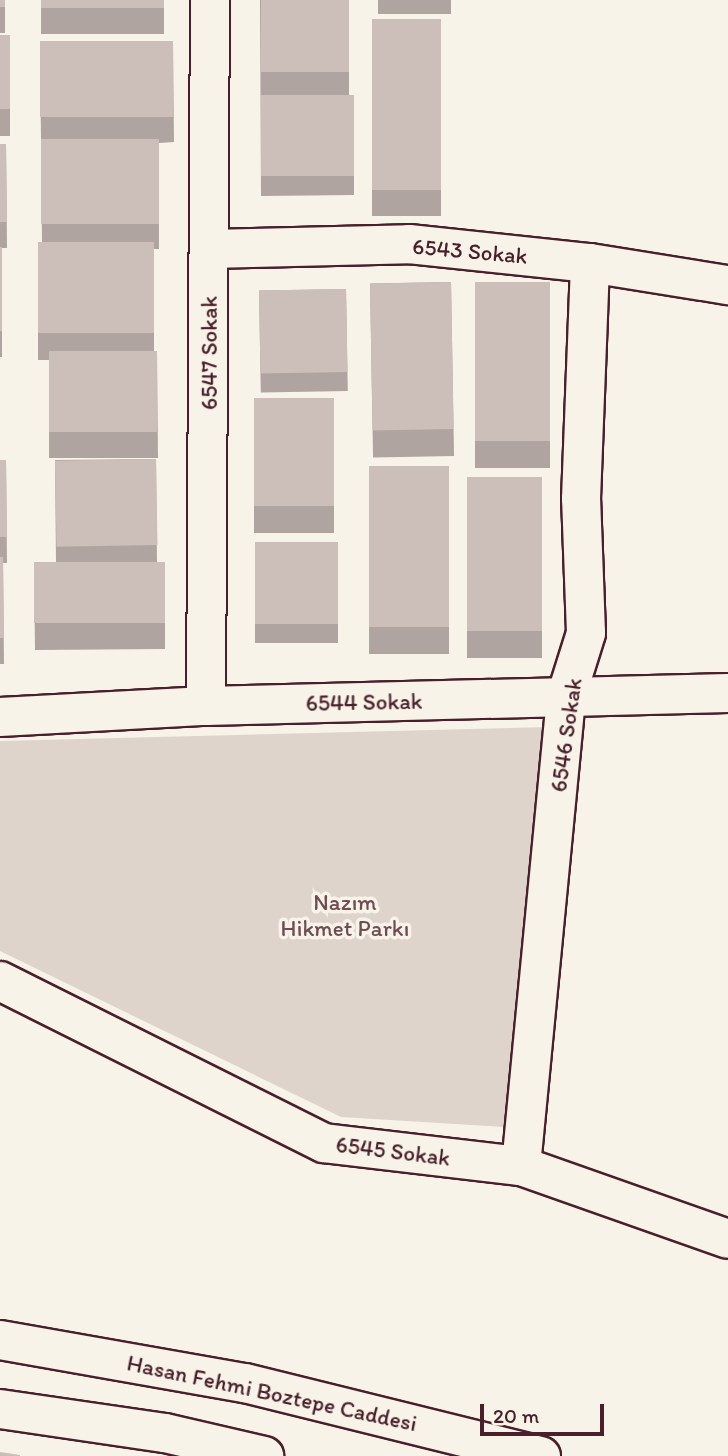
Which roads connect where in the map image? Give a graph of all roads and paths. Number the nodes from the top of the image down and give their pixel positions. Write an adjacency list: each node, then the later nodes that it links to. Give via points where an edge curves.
1 (211, 0): 2 (street, 6547 Sokak)
2 (210, 249): 3 (street, 6543 Sokak, via 409,244); 7 (street, 6547 Sokak)
3 (590, 262): 4 (street, 6543 Sokak); 6 (street, 6546 Sokak, via 581,499 586,633)
4 (728, 285)
5 (728, 693): 6 (street, 6544 Sokak)
6 (566, 697): 7 (street, 6544 Sokak); 10 (street, 6546 Sokak)
7 (206, 706): 8 (street, 6544 Sokak)
8 (0, 717)
9 (0, 981): 10 (street, 6545 Sokak, via 324,1143)
10 (521, 1166): 11 (street, 6545 Sokak)
11 (728, 1240)
12 (0, 1340): 16 (street, Hasan Fehmi Boztepe Caddesi, via 245,1383)
13 (0, 1409): 14 (street)
14 (162, 1444): 15 (street)
15 (264, 1456)
16 (541, 1456)

